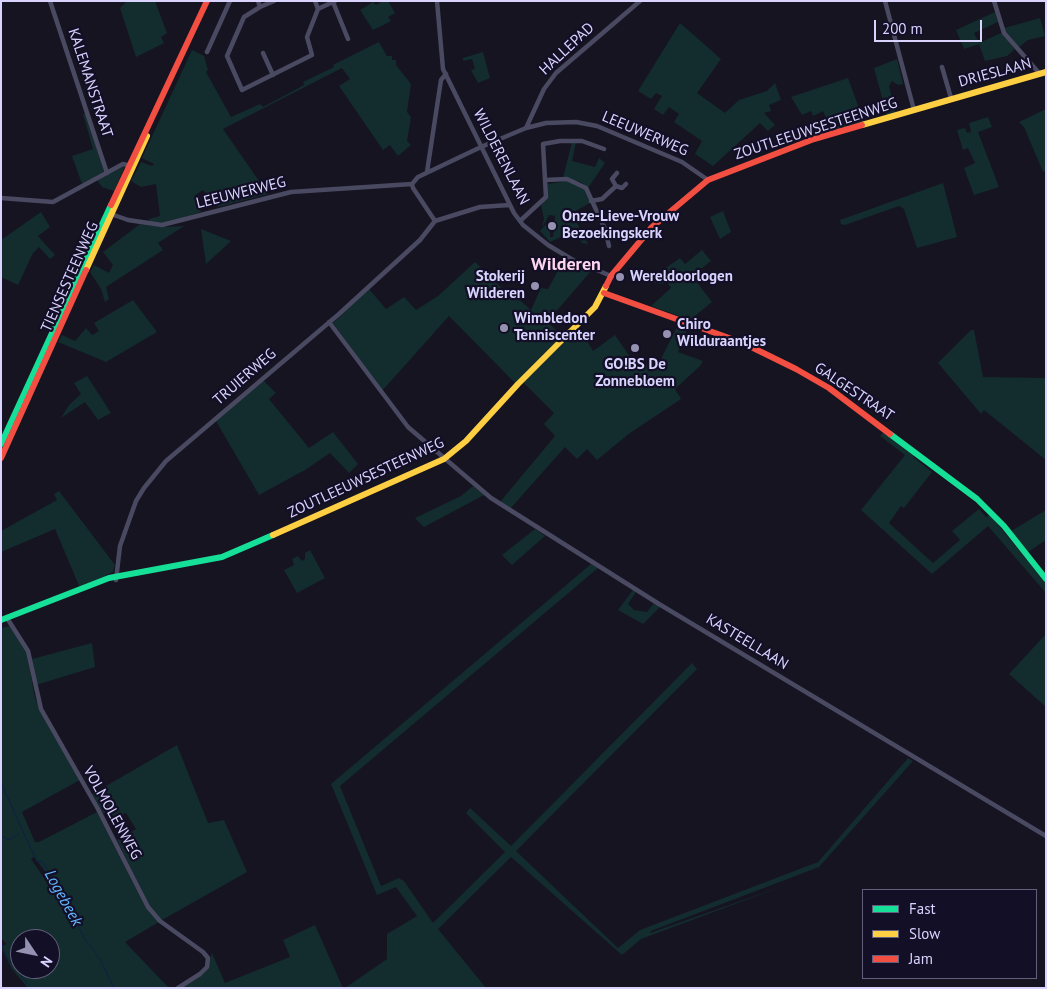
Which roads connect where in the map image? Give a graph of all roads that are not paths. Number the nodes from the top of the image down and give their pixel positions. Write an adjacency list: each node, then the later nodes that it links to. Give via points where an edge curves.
1 (50, 1): 28 (street, KALEMANSTRAAT)
2 (207, 1): 26 (street, TIENSESTEENWEG)
3 (230, 1): 15 (street)
4 (258, 1): 12 (street)
5 (274, 1): 12 (street)
6 (315, 1): 13 (street)
7 (437, 1): 19 (street, WILDERENLAAN, via 442,62)
8 (640, 1): 23 (street, HALLEPAD, via 556,73 544,89)
9 (885, 1): 22 (street)
10 (994, 1): 18 (street, via 1004,34)
11 (334, 2): 13 (street); 14 (street)
12 (260, 7): 20 (street, via 244,17 226,58 242,90)
13 (318, 9): 20 (street, via 307,37 312,55)
14 (348, 39)
15 (207, 52)
16 (263, 52): 20 (street)
17 (942, 67): 21 (street, DRIESLAAN)
18 (1042, 73): 21 (street, DRIESLAAN)
19 (446, 74): 24 (street, WILDERENLAAN); 27 (street, via 441,80)
20 (273, 75)
21 (951, 98): 22 (street, DRIESLAAN)
22 (914, 110): 31 (street, ZOUTLEEUWSESTEENWEG, via 814,139)
23 (526, 128): 24 (street, LEEUWERWEG); 31 (street, LEEUWERWEG, via 558,122 591,124 682,162)
24 (481, 147): 27 (street, LEEUWERWEG); 37 (street, WILDERENLAAN)
25 (604, 150): 30 (street, via 582,141 543,144)
26 (132, 166): 28 (street, via 123,164); 38 (street, TIENSESTEENWEG)
27 (427, 172): 32 (street, LEEUWERWEG)
28 (106, 173): 35 (street, via 53,202)
29 (617, 174): 34 (street, via 612,179)
30 (545, 180): 36 (street, via 567,179 581,184 588,190); 40 (street, via 545,200)
31 (708, 180): 42 (street, ZOUTLEEUWSESTEENWEG, via 652,227)
32 (412, 184): 38 (street, LEEUWERWEG, via 276,194 162,225 128,220); 39 (street)
33 (626, 184): 34 (street, via 622,188)
34 (616, 186): 36 (street, via 602,199)
35 (1, 198)
36 (591, 201): 41 (street, via 605,229)
37 (509, 205): 39 (street, via 480,207); 40 (street, WILDERENLAAN)
38 (110, 213): 45 (street, TIENSESTEENWEG); 46 (street, TIENSESTEENWEG)
39 (435, 220): 44 (street, TRUIERWEG, via 420,240)
40 (520, 221): 42 (street, WILDERENLAAN, via 553,249)
41 (609, 246)
42 (611, 276): 43 (street, ZOUTLEEUWSESTEENWEG)
43 (604, 293): 47 (street, ZOUTLEEUWSESTEENWEG, via 589,313 466,441); 49 (street, GALGESTRAAT, via 743,343 828,388 977,499 1004,526)
44 (329, 322): 47 (street, KASTEELLAAN, via 403,421); 48 (street, TRUIERWEG, via 166,461 136,501 120,546)
45 (1, 444)
46 (1, 458)
47 (444, 459): 48 (street, ZOUTLEEUWSESTEENWEG, via 222,557); 51 (street, KASTEELLAAN, via 522,519)
48 (116, 579): 50 (street, ZOUTLEEUWSESTEENWEG)
49 (1046, 579)
50 (4, 619): 52 (street, VOLMOLENWEG, via 28,651 41,709 98,809 148,907 160,921 208,958 207,967 200,974)
51 (1046, 836)
52 (178, 988)

